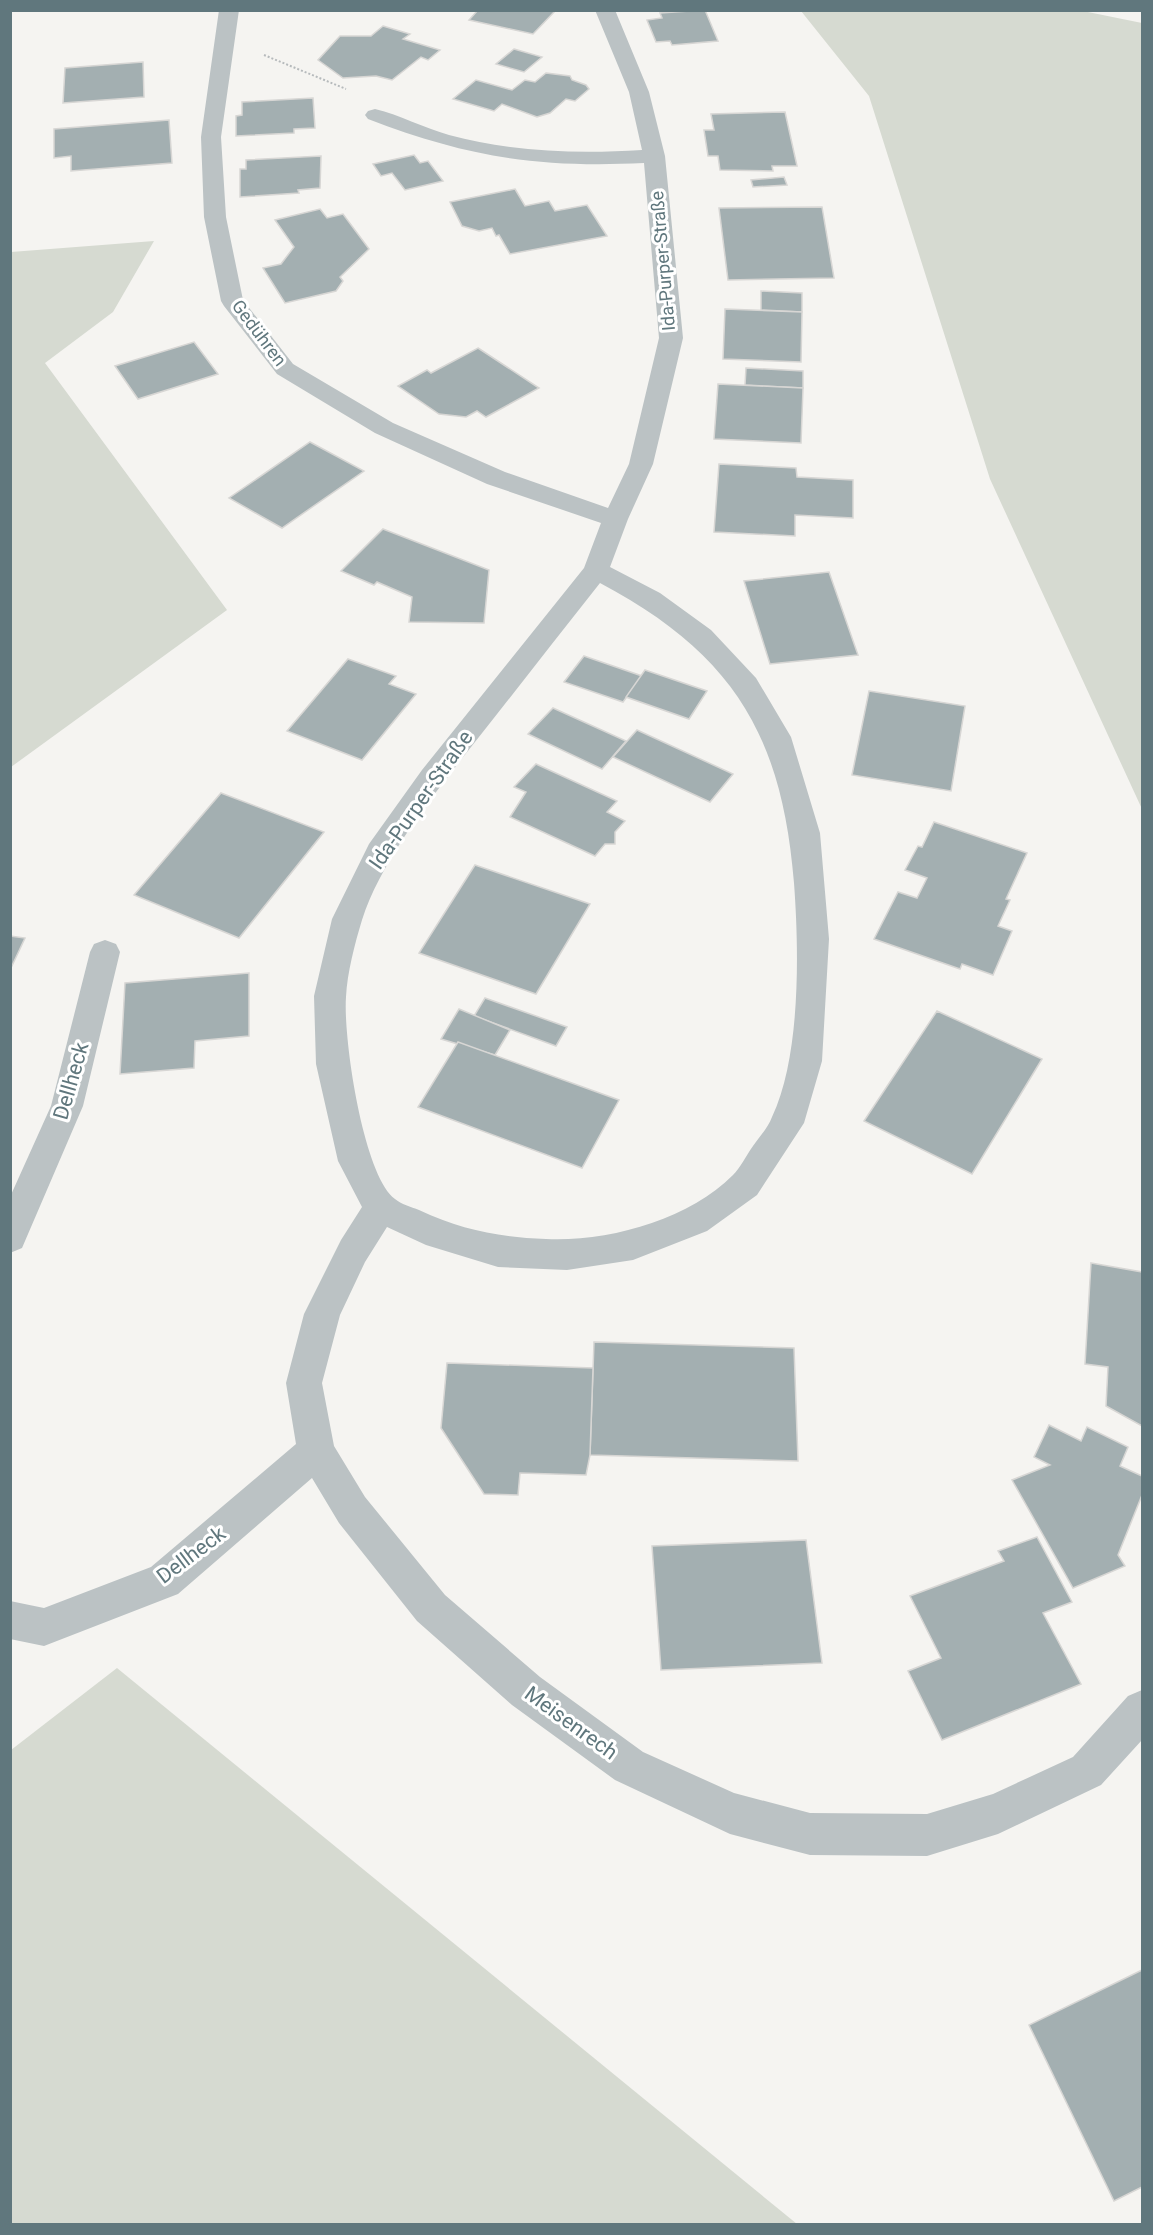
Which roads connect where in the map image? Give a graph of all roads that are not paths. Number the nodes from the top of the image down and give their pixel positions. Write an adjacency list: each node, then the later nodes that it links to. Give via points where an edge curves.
1 (229, 10): 5 (street, Gedühren, via 211,137 215,217 232,301 285,369 394,433 496,478)
2 (605, 10): 4 (street, Ida-Purper-Straße, via 639,92)
3 (375, 115): 4 (street, via 453,143 546,157 597,160)
4 (654, 156): 5 (street, Ida-Purper-Straße, via 671,338 641,464)
5 (615, 519): 6 (street, Ida-Purper-Straße)
6 (596, 570): 8 (street, Ida-Purper-Straße, via 432,777 380,852 347,919 330,996 332,1064 355,1161); 8 (street, via 651,599 701,636 746,685 777,737 805,833 814,939 806,1061 787,1123 745,1185 695,1221 633,1245 567,1255 498,1252 438,1235)
7 (105, 952): 9 (street, Dellheck, via 67,1106)
8 (380, 1208): 10 (street, Meisenrech, via 353,1251 322,1314 304,1383)
9 (10, 1238)
10 (316, 1451): 11 (street, Dellheck, via 164,1581 44,1627); 12 (street, Meisenrech, via 352,1510 439,1615 526,1691 629,1766 730,1813 810,1834 927,1835 998,1813 1087,1771)
11 (10, 1620)
12 (1143, 1710)

